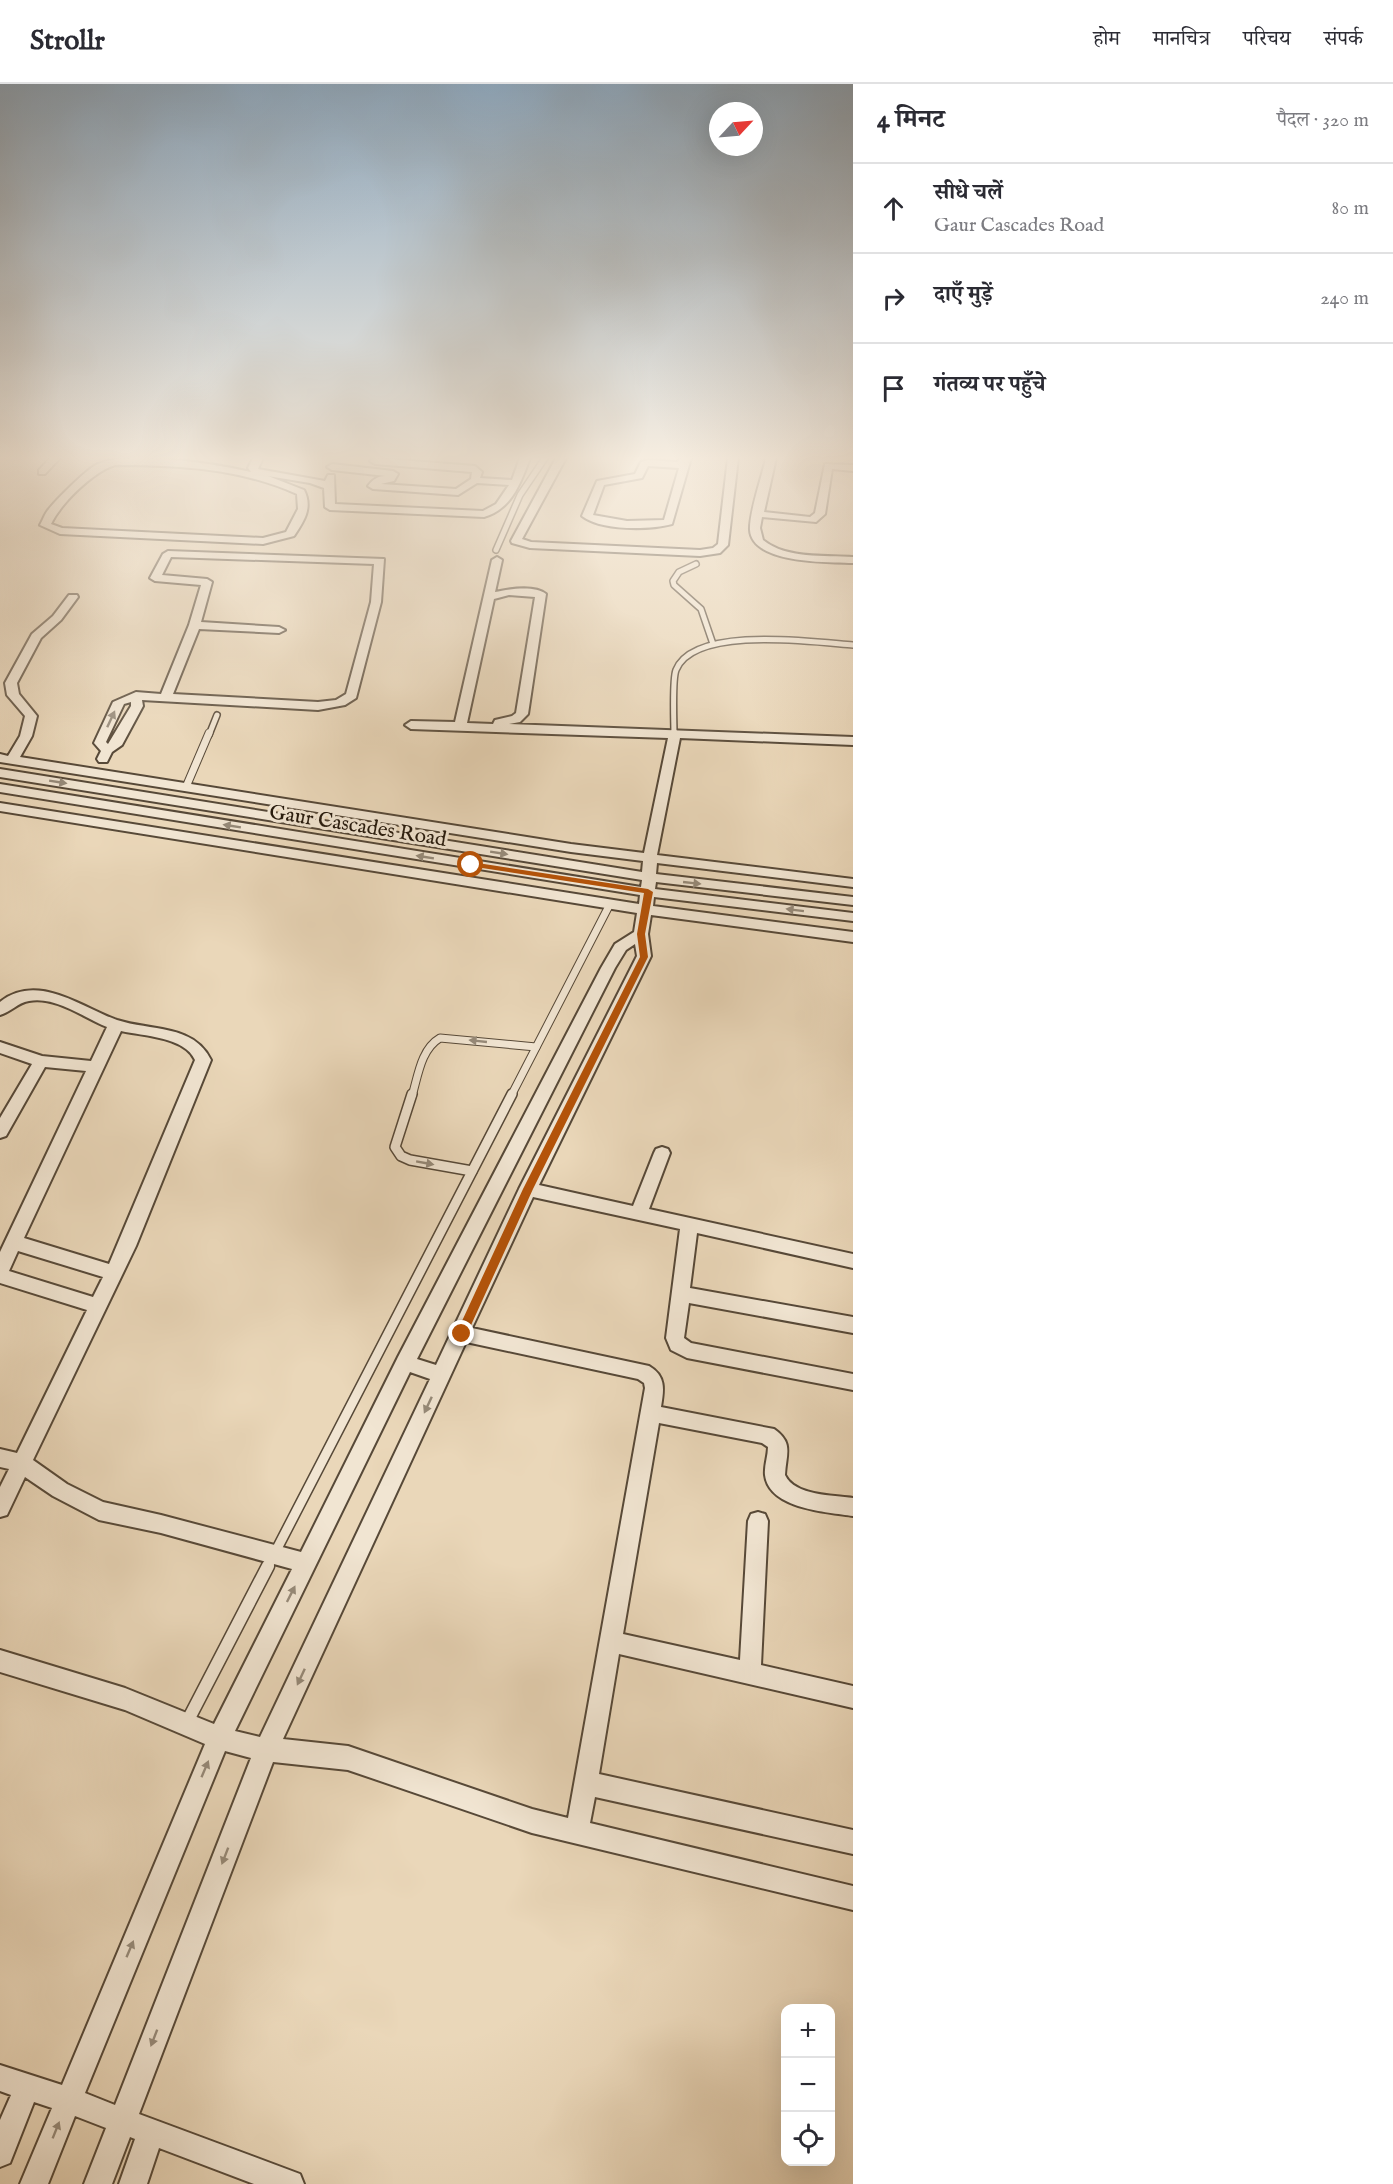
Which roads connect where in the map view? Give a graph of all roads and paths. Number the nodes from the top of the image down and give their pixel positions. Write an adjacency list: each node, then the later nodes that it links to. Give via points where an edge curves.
1 (167, 556): 9 (street, via 155,578 207,582)
2 (229, 556): 13 (street, via 380,561 376,602 352,695 336,705 308,706)
3 (496, 556): 8 (street)
4 (810, 556): 5 (street)
5 (853, 560)
6 (696, 564): 11 (lane, via 674,576 674,585 703,609)
7 (73, 597): 20 (street, via 36,636 11,683 13,695 31,716 26,736)
8 (489, 597): 16 (street); 17 (street, via 509,592 541,594 522,714)
9 (195, 625): 10 (street); 13 (street)
10 (279, 630)
11 (713, 644): 12 (lane, via 766,640); 18 (lane, via 689,653 676,670)
12 (853, 645)
13 (166, 696): 22 (street, via 136,696 136,706 116,745 106,750)
14 (217, 716): 23 (lane)
15 (411, 725): 16 (street)
16 (460, 726): 17 (street)
17 (490, 727): 18 (street)
18 (674, 736): 19 (street); 28 (street)
19 (853, 741)
20 (6, 759): 22 (street)
21 (1, 773): 29 (street, Gaur Cascades Road, one-way to 29)
22 (101, 773): 23 (street)
23 (186, 787): 28 (street)
24 (0, 788): 26 (street, Gaur Cascades Road)
25 (0, 807): 27 (street)
26 (177, 817): 27 (street); 29 (street, Gaur Cascades Road, one-way to 26)
27 (166, 834): 32 (street)
28 (650, 858): 29 (street); 30 (street)
29 (648, 884): 31 (street, Gaur Cascades Road, one-way to 31); 33 (street); 34 (street, Gaur Cascades Road, one-way to 29)
30 (853, 884)
31 (853, 901)
32 (610, 904): 33 (street); 40 (lane)
33 (646, 910): 35 (street); 36 (street)
34 (853, 917)
35 (641, 934): 46 (street, via 644,957); 58 (street, via 620,947 608,968)
36 (853, 937)
37 (0, 1010): 38 (street, via 11,1001 30,995 51,997)
38 (116, 1025): 42 (street); 52 (street, via 184,1040 198,1049 203,1060)
39 (0, 1047): 41 (street)
40 (536, 1047): 45 (lane); 45 (lane, one-way to 45, via 440,1038 426,1051 394,1147 410,1160)
41 (41, 1061): 42 (street); 43 (street)
42 (96, 1067): 49 (street)
43 (0, 1132)
44 (662, 1153): 47 (street)
45 (472, 1171): 67 (lane)
46 (528, 1189): 47 (street); 57 (street)
47 (639, 1214): 48 (street)
48 (689, 1225): 50 (street); 54 (street)
49 (13, 1242): 51 (street); 52 (street)
50 (853, 1261)
51 (0, 1271)
52 (114, 1273): 55 (street)
53 (0, 1276): 55 (street)
54 (682, 1294): 56 (street); 60 (street, via 675,1338 678,1346)
55 (99, 1306): 63 (street)
56 (853, 1325)
57 (462, 1334): 59 (street); 61 (street, via 642,1372 652,1378 655,1388)
58 (405, 1363): 59 (street); 68 (street)
59 (442, 1375): 75 (street, one-way to 75)
60 (853, 1382)
61 (651, 1413): 64 (street, via 766,1435 777,1442 775,1476 781,1489 794,1496); 69 (street)
62 (0, 1458): 63 (street)
63 (22, 1463): 65 (street); 67 (street, via 99,1511)
64 (853, 1507)
65 (0, 1508)
66 (758, 1521): 71 (street)
67 (274, 1555): 68 (street); 73 (lane)
68 (306, 1563): 74 (street, one-way to 68)
69 (611, 1642): 71 (street); 76 (street)
70 (0, 1660): 73 (street, via 125,1699)
71 (750, 1674): 72 (street)
72 (853, 1697)
73 (186, 1725): 74 (street)
74 (219, 1738): 75 (street); 82 (street, one-way to 74)
75 (266, 1750): 77 (street, via 348,1758 532,1821); 83 (street, one-way to 83)
76 (586, 1783): 77 (street); 78 (street)
77 (577, 1832): 79 (street)
78 (853, 1842)
79 (853, 1898)
80 (0, 2078): 81 (street)
81 (27, 2087): 82 (street); 85 (street)
82 (67, 2100): 83 (street); 86 (street, one-way to 82)
83 (122, 2121): 84 (street); 87 (street)
84 (151, 2132): 88 (street); 89 (street)
85 (0, 2153)
86 (34, 2184)
87 (98, 2184)
88 (132, 2184)
89 (290, 2184)

